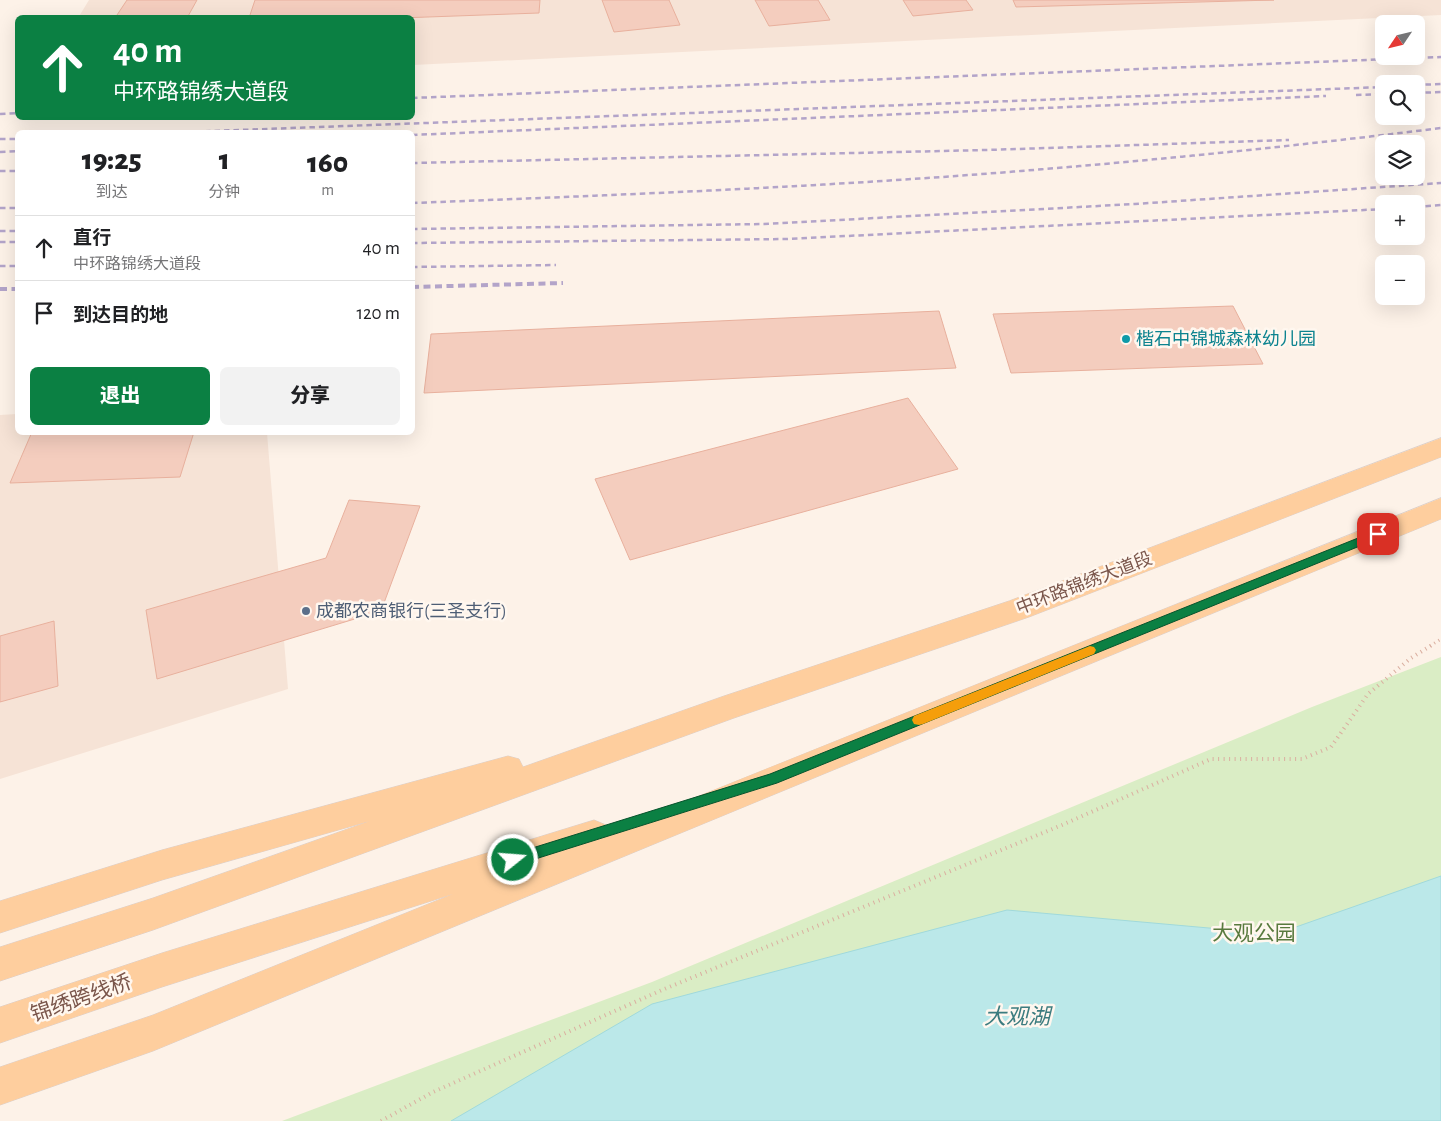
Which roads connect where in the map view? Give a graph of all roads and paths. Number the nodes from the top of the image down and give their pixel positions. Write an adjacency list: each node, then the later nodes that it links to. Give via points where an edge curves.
1 (1441, 446): 4 (main road, 中环路锦绣大道段, via 1019,609)
2 (1441, 508): 5 (main road)
3 (1441, 640): 10 (path, via 1411,658 1368,694 1331,747 1302,759 1212,759 1062,825 662,990 433,1092)
4 (724, 709): 6 (main road, via 162,865); 7 (main road, via 153,914)
5 (772, 779): 8 (main road, 锦绣跨线桥, via 162,970); 9 (main road, via 153,1033)
6 (0, 916)
7 (0, 964)
8 (0, 1025)
9 (0, 1086)
10 (381, 1121)

